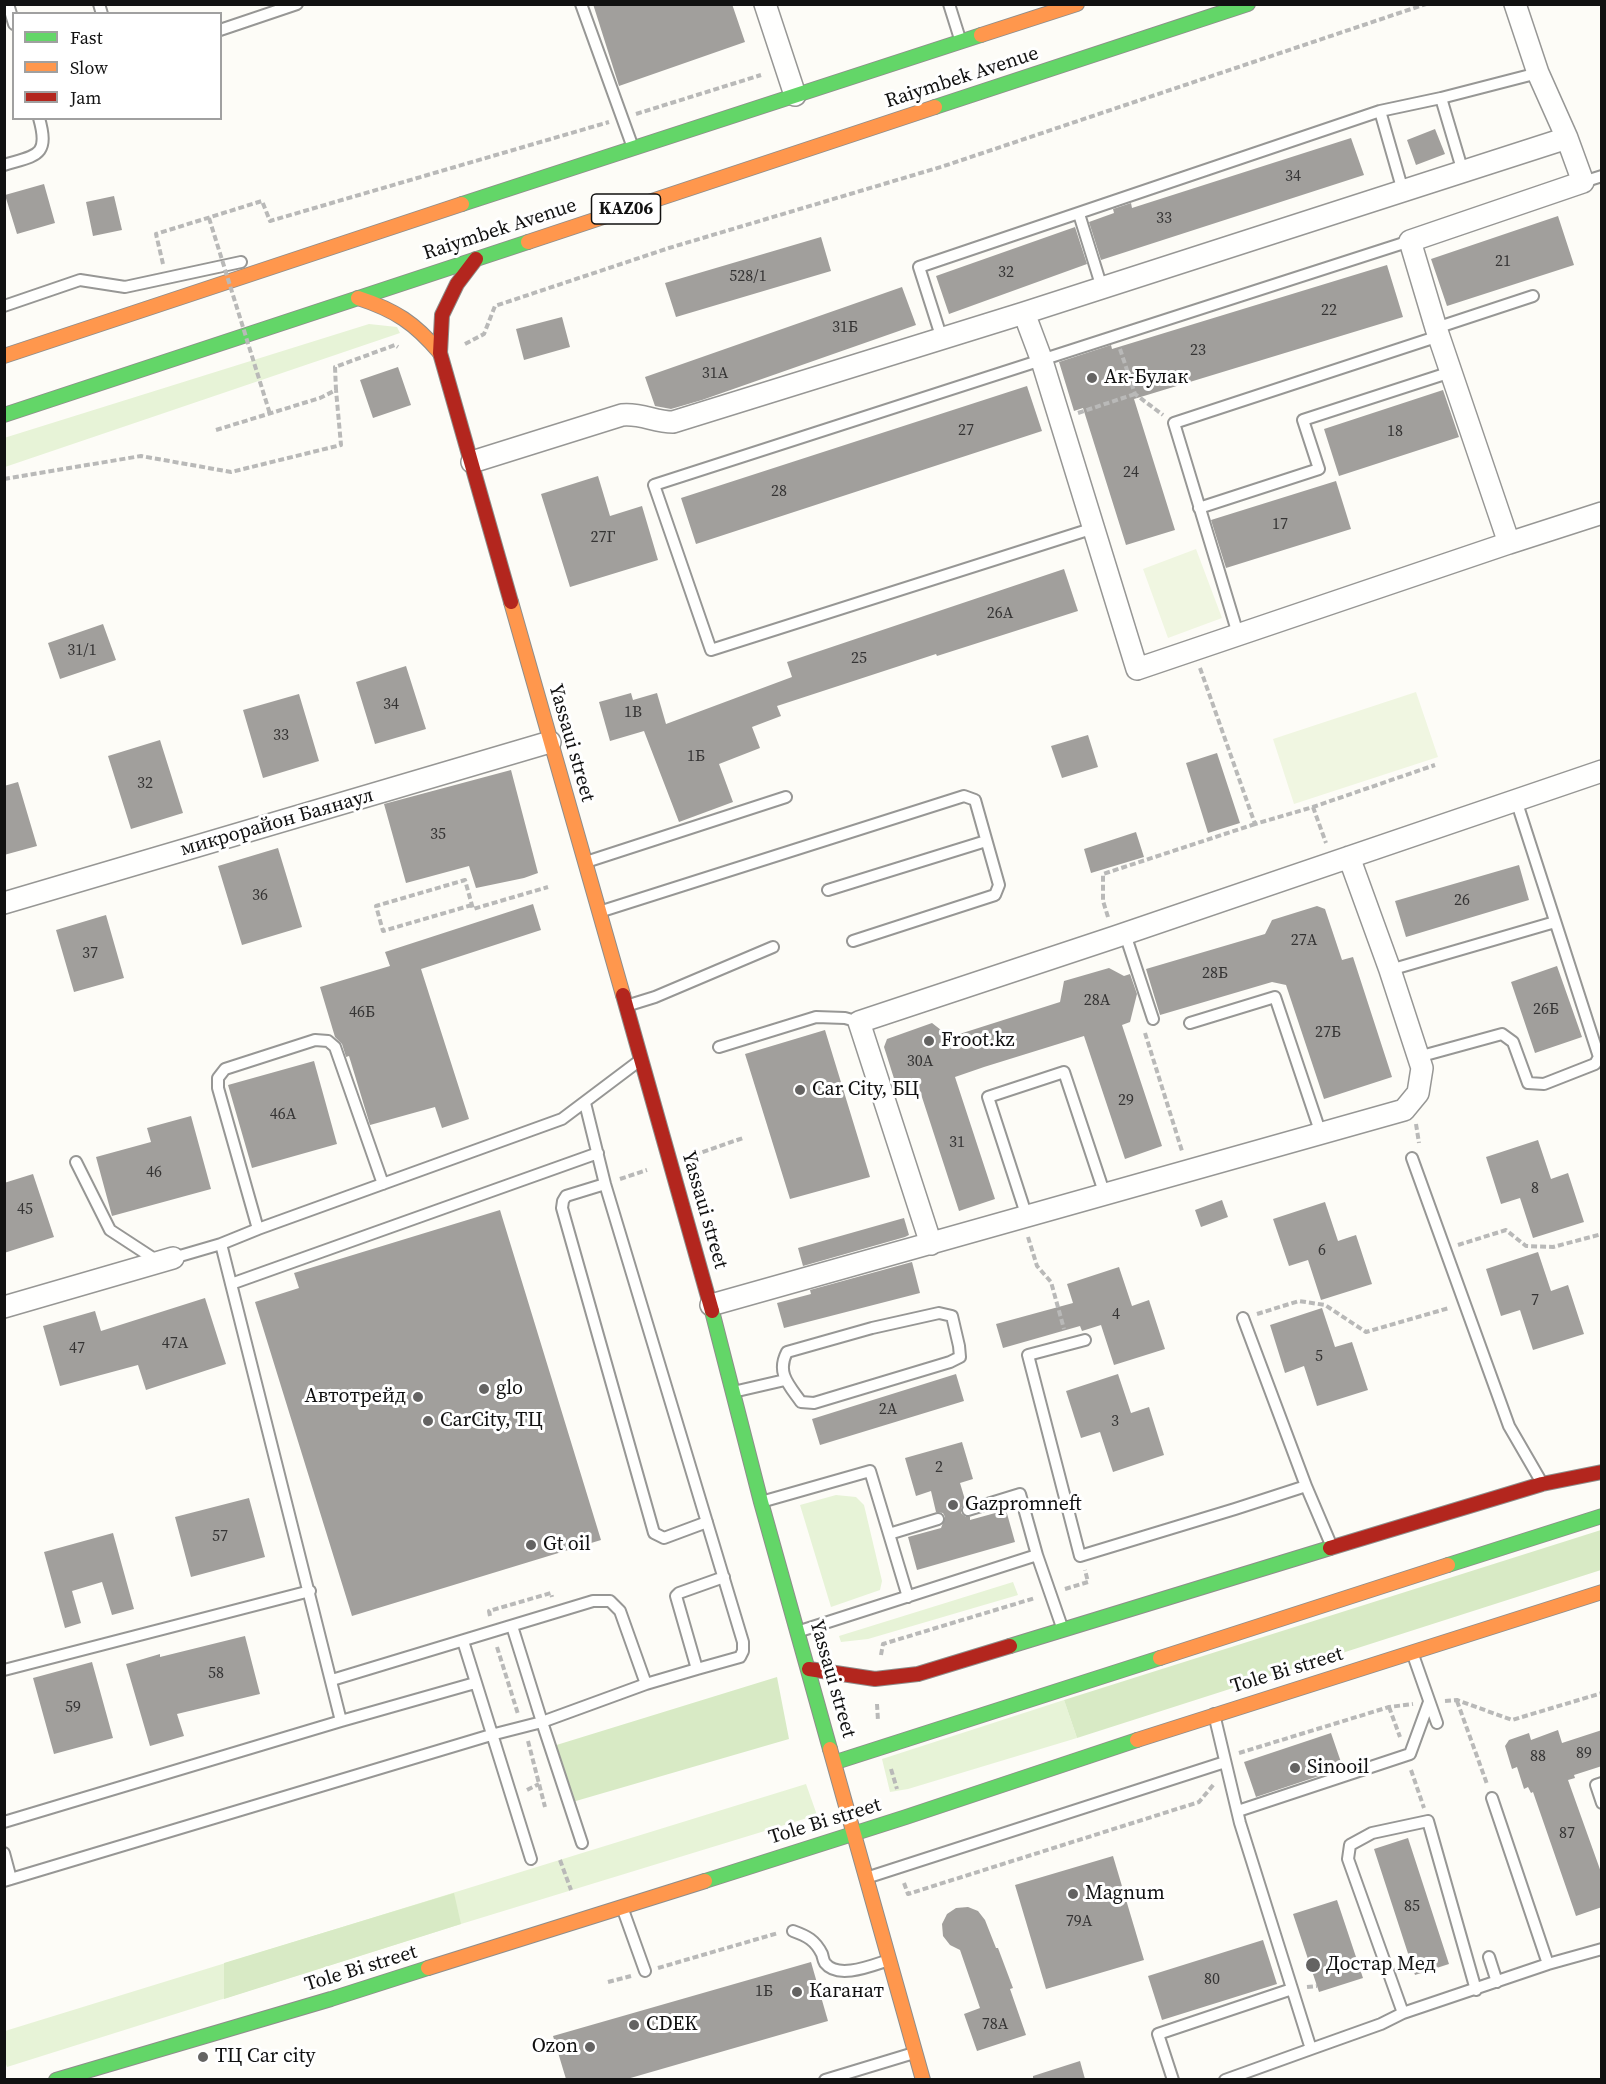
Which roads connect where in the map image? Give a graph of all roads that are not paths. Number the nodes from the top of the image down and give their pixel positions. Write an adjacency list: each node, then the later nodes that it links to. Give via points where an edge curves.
1 (297, 4): 8 (lane)
2 (581, 4): 16 (lane)
3 (765, 4): 11 (street)
4 (949, 4): 9 (lane)
5 (1077, 4): 9 (main road, Raiymbek Avenue)
6 (1248, 4): 26 (main road, Raiymbek Avenue / KАZ06)
7 (1515, 4): 10 (street)
8 (222, 29)
9 (961, 42): 11 (main road, Raiymbek Avenue)
10 (1538, 73): 12 (lane); 15 (street)
11 (795, 95): 16 (main road, Raiymbek Avenue)
12 (1441, 98): 13 (lane); 18 (lane)
13 (1380, 111): 20 (lane); 21 (lane)
14 (40, 120): 17 (lane, via 44,136 36,156)
15 (1567, 138): 18 (street); 19 (street)
16 (633, 148): 22 (main road, Raiymbek Avenue)
17 (4, 165)
18 (1463, 172): 20 (street)
19 (1592, 179): 23 (street)
20 (1403, 191): 27 (street)
21 (1079, 213): 27 (lane); 33 (lane, via 919,267)
22 (400, 227): 24 (lane); 35 (main road, Raiymbek Avenue)
23 (1410, 241): 32 (street); 36 (lane)
24 (274, 254)
25 (251, 259): 30 (lane, via 126,287 80,280)
26 (476, 259): 29 (main road, Raiymbek Avenue / KАZ06); 34 (main road, via 457,284 442,315)
27 (1102, 288): 31 (street)
28 (1533, 296): 32 (lane)
29 (358, 298): 34 (main road, via 405,317); 38 (main road, Raiymbek Avenue / KАZ06)
30 (4, 306)
31 (1024, 313): 33 (street); 36 (street)
32 (1437, 332): 37 (street); 40 (lane, via 1173,423)
33 (942, 339): 39 (street, via 673,422 622,415)
34 (440, 353): 39 (main road, Yassaui street)
35 (4, 356)
36 (1042, 361): 42 (street); 42 (lane, via 654,485 711,650)
37 (1451, 372): 40 (lane, via 1303,420 1319,469); 43 (street)
38 (4, 415)
39 (472, 462): 45 (main road, Yassaui street)
40 (1199, 508): 44 (lane)
41 (1602, 513): 43 (street)
42 (1094, 528): 44 (street, via 1137,669)
43 (1509, 543): 44 (street)
44 (1238, 634)
45 (550, 742): 51 (main road, Yassaui street); 53 (street, микрорайон Баянаул)
46 (1602, 771): 48 (street)
47 (786, 797): 51 (lane)
48 (1516, 800): 50 (street); 55 (lane)
49 (986, 841): 52 (lane); 54 (lane, via 975,800 964,796); 57 (lane, via 999,885 995,895)
50 (1341, 859): 56 (street); 59 (street)
51 (585, 862): 54 (main road, Yassaui street)
52 (828, 890)
53 (4, 903)
54 (598, 912): 60 (main road, Yassaui street)
55 (1555, 922): 59 (lane); 65 (lane, via 1599,1057 1595,1064 1544,1084 1528,1083 1514,1042 1502,1034)
56 (1125, 934): 61 (lane); 62 (street)
57 (853, 941)
58 (773, 947): 60 (lane)
59 (1390, 970): 65 (street)
60 (626, 1006): 66 (main road, Yassaui street)
61 (1153, 1019)
62 (859, 1022): 64 (lane, via 816,1017); 78 (street)
63 (1190, 1023): 68 (lane, via 1275,998)
64 (719, 1047)
65 (1418, 1057): 68 (street, via 1422,1068 1418,1093 1404,1110)
66 (641, 1059): 67 (lane); 81 (main road, Yassaui street)
67 (585, 1103): 69 (lane); 72 (lane, via 562,1119)
68 (1321, 1134): 74 (street, via 1234,1151)
69 (598, 1153): 73 (lane); 80 (lane)
70 (1412, 1158): 88 (lane, via 1509,1426)
71 (76, 1162): 79 (lane, via 110,1230)
72 (383, 1184): 76 (lane); 76 (lane, via 335,1047 328,1041 315,1040 225,1069 218,1078 218,1088)
73 (605, 1184): 94 (lane); 94 (lane, via 566,1196 562,1208 654,1533 664,1538)
74 (1105, 1195): 75 (street); 75 (lane, via 1064,1072 988,1097)
75 (1025, 1218): 78 (street)
76 (258, 1229): 77 (lane)
77 (221, 1244): 79 (lane); 80 (lane)
78 (931, 1244): 81 (street)
79 (166, 1260): 82 (street)
80 (231, 1284): 99 (lane)
81 (711, 1305): 86 (main road, Yassaui street)
82 (4, 1307)
83 (1243, 1318): 89 (lane)
84 (1085, 1340): 89 (lane, via 1028,1355 1080,1556)
85 (785, 1380): 85 (lane, via 782,1362 787,1352 939,1313 952,1316 960,1358 950,1362 814,1403 801,1402); 86 (lane)
86 (733, 1392): 90 (main road, Yassaui street)
87 (1602, 1472): 88 (main road)
88 (1542, 1484): 96 (main road)
89 (1306, 1486): 96 (lane)
90 (761, 1502): 95 (lane, via 870,1470); 104 (main road, Yassaui street)
91 (968, 1510): 97 (lane, via 1020,1494)
92 (1602, 1515): 119 (main road)
93 (939, 1519): 95 (lane)
94 (707, 1522): 98 (lane)
95 (889, 1534): 101 (lane)
96 (1332, 1548): 103 (main road)
97 (1038, 1555): 101 (lane); 103 (lane)
98 (724, 1577): 107 (lane, via 676,1596); 107 (lane, via 743,1651 740,1657)
99 (310, 1591): 109 (lane); 110 (lane)
100 (1602, 1592): 106 (main road, Tole Bi street)
101 (908, 1597): 104 (lane)
102 (512, 1626): 105 (lane); 112 (lane, via 593,1601 610,1601 620,1611); 116 (lane)
103 (1063, 1630): 108 (main road, via 918,1674 875,1679)
104 (798, 1632): 108 (main road, Yassaui street)
105 (463, 1641): 110 (lane); 111 (lane)
106 (1412, 1652): 113 (lane); 114 (main road, Tole Bi street)
107 (697, 1669): 112 (lane)
108 (809, 1669): 119 (main road, Yassaui street)
109 (4, 1670)
110 (332, 1680): 115 (lane)
111 (475, 1683): 115 (lane); 118 (lane)
112 (646, 1684): 116 (lane)
113 (1429, 1702): 117 (lane); 124 (lane, via 1410,1754)
114 (1214, 1714): 120 (lane); 126 (main road, Tole Bi street)
115 (341, 1721): 125 (lane)
116 (542, 1722): 118 (lane); 127 (lane)
117 (1437, 1723)
118 (491, 1736): 129 (lane); 131 (lane)
119 (836, 1762): 126 (main road, Yassaui street)
120 (1225, 1762): 124 (lane); 130 (lane)
121 (1602, 1783): 123 (lane, via 1596,1785)
122 (1492, 1798): 137 (lane)
123 (1602, 1803)
124 (1238, 1811): 140 (lane)
125 (4, 1822)
126 (855, 1833): 130 (main road, Yassaui street); 132 (main road, Tole Bi street)
127 (582, 1843)
128 (4, 1853): 131 (lane)
129 (531, 1859)
130 (866, 1878): 136 (main road, Yassaui street)
131 (8, 1880)
132 (622, 1906): 138 (lane); 145 (main road, Tole Bi street)
133 (793, 1931): 136 (lane, via 810,1937 826,1964 837,1971 852,1971)
134 (1602, 1949): 137 (lane)
135 (1489, 1957): 139 (lane)
136 (889, 1960): 144 (main road, Yassaui street)
137 (1548, 1965): 139 (lane)
138 (645, 1971)
139 (1497, 1982): 141 (lane)
140 (1292, 1989): 143 (lane); 149 (lane, via 1158,2034)
141 (1476, 1990): 142 (lane); 142 (lane, via 1428,1821 1372,1833 1350,1845 1348,1859)
142 (1403, 2013): 143 (lane)
143 (1311, 2049): 150 (lane)
144 (916, 2053): 147 (lane); 148 (main road, Yassaui street)
145 (91, 2075): 146 (main road, Tole Bi street)
146 (56, 2079)
147 (825, 2079)
148 (923, 2079)
149 (1173, 2079)
150 (1226, 2079)

